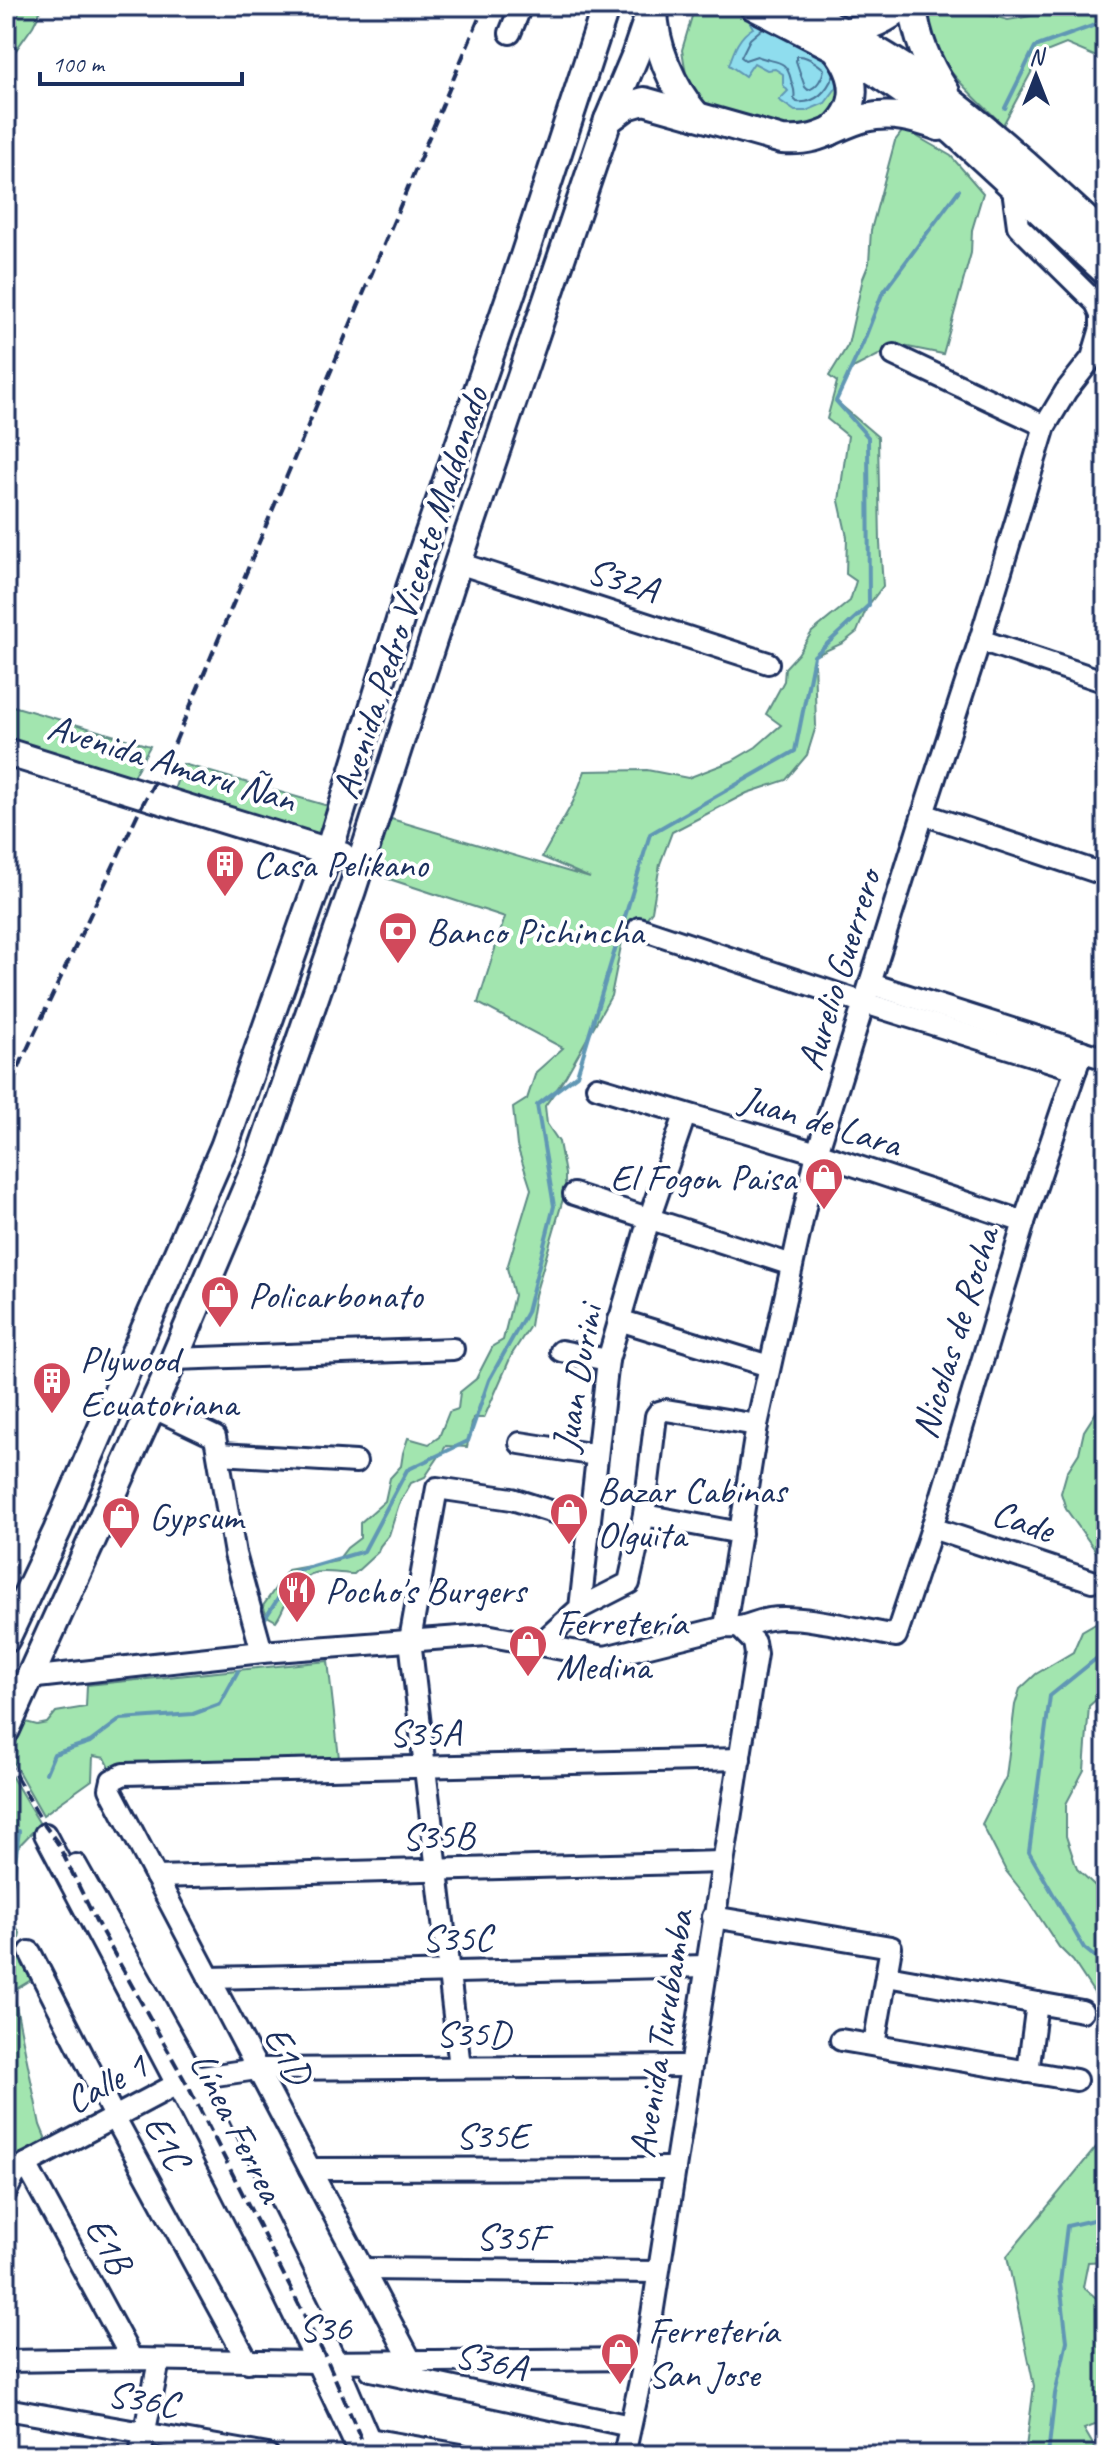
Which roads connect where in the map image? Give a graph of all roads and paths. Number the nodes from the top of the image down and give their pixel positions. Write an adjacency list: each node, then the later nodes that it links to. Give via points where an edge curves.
1 (521, 6): 9 (street)
2 (606, 6): 30 (main road, Avenida Pedro Vicente Maldonado, via 410,588)
3 (653, 6): 11 (main road); 13 (main road, Avenida Pedro Vicente Maldonado)
4 (669, 6): 11 (main road)
5 (753, 6): 8 (main road)
6 (902, 6): 10 (main road)
7 (913, 6): 14 (main road, via 922,49)
8 (794, 13): 10 (main road)
9 (510, 33)
10 (840, 40): 14 (main road, via 917,101); 15 (main road, via 853,88 845,116)
11 (662, 49): 12 (main road, via 671,78)
12 (697, 116): 13 (main road, via 644,101); 15 (main road, via 782,140 800,142)
13 (608, 120): 22 (main road, Avenida Pedro Vicente Maldonado)
14 (961, 123): 15 (main road, via 887,115); 16 (main road); 17 (main road)
15 (830, 132)
16 (1013, 189): 18 (main road); 20 (street, Aurelio Guerrero, via 1018,226 1096,303 1101,314)
17 (1106, 238)
18 (1106, 272)
19 (894, 355): 21 (street)
20 (1099, 355): 21 (street, Aurelio Guerrero, via 1066,391)
21 (1045, 426): 23 (street, Aurelio Guerrero)
22 (458, 563): 24 (street, S32A); 31 (main road, Avenida Pedro Vicente Maldonado)
23 (980, 640): 25 (street); 29 (street, Aurelio Guerrero)
24 (768, 663)
25 (1106, 682)
26 (6, 752): 28 (main road, Avenida Amaru Ñan)
27 (6, 771): 28 (main road, Avenida Amaru Ñan)
28 (131, 799): 30 (main road, Avenida Amaru Ñan)
29 (923, 814): 32 (street); 34 (street, Aurelio Guerrero)
30 (326, 858): 31 (main road, Avenida Amaru Ñan); 63 (main road, Avenida Pedro Vicente Maldonado, via 224,1147)
31 (358, 870): 47 (main road, Avenida Pedro Vicente Maldonado, via 259,1159)
32 (1106, 875)
33 (639, 928): 34 (street)
34 (868, 994): 36 (street); 39 (street, Aurelio Guerrero)
35 (1106, 1059): 36 (street)
36 (1079, 1060): 42 (street, Nicolas de Rocha)
37 (597, 1087): 38 (street, Juan de Lara)
38 (685, 1115): 39 (street, Juan de Lara); 41 (street, Juan Durini)
39 (817, 1153): 42 (street, Juan de Lara); 43 (street, Aurelio Guerrero)
40 (574, 1194): 41 (street)
41 (649, 1219): 43 (street); 44 (street, Juan Durini)
42 (1024, 1222): 58 (street, Nicolas de Rocha)
43 (792, 1265): 49 (street, Aurelio Guerrero)
44 (619, 1320): 48 (street, Juan Durini); 49 (street)
45 (453, 1349): 47 (street)
46 (561, 1351): 48 (street)
47 (174, 1359): 50 (main road, Avenida Pedro Vicente Maldonado)
48 (608, 1360): 54 (street, Juan Durini)
49 (769, 1366): 51 (street, Aurelio Guerrero)
50 (152, 1407): 53 (street, via 215,1437); 67 (main road, Avenida Pedro Vicente Maldonado)
51 (757, 1425): 56 (street, via 659,1412); 59 (street, Aurelio Guerrero)
52 (520, 1443): 54 (street)
53 (220, 1454): 55 (street); 66 (street, via 235,1554)
54 (597, 1455): 57 (street, Juan Durini)
55 (356, 1462)
56 (644, 1515): 59 (street); 61 (street, via 629,1583)
57 (588, 1523): 61 (street, Juan Durini); 64 (street, via 512,1499 437,1488)
58 (932, 1528): 60 (street, Cade); 62 (street, Nicolas de Rocha, via 896,1636 804,1620 768,1619)
59 (741, 1533): 62 (street, Aurelio Guerrero)
60 (1092, 1581)
61 (580, 1608): 65 (street)
62 (733, 1628): 65 (street, via 605,1657); 69 (street, Avenida Turubamba, via 754,1642 756,1654)
63 (6, 1639)
64 (410, 1640): 65 (street, via 486,1635); 66 (street); 70 (street)
65 (540, 1644)
66 (262, 1652): 67 (street)
67 (28, 1678): 68 (main road, Avenida Pedro Vicente Maldonado)
68 (6, 1730)
69 (740, 1759): 70 (street, S35A); 74 (street, Avenida Turubamba)
70 (425, 1767): 71 (street, S35A, via 124,1774); 75 (street)
71 (112, 1780): 76 (street, E1D, via 110,1789)
72 (45, 1834): 92 (street, Línea Ferrea)
73 (68, 1851): 92 (street, Línea Ferrea)
74 (722, 1862): 75 (street, S35B); 77 (street, Avenida Turubamba)
75 (437, 1870): 76 (street, S35B); 80 (street)
76 (156, 1877): 82 (street, E1D)
77 (713, 1917): 79 (street, Avenida Turubamba); 81 (street, via 891,1947)
78 (30, 1952): 93 (street, E1C)
79 (706, 1966): 80 (street, S35C); 87 (street, Avenida Turubamba)
80 (449, 1972): 82 (street, S35C); 88 (street)
81 (887, 1976): 83 (street); 86 (street)
82 (209, 1978): 89 (street, E1D)
83 (1037, 2003): 84 (street); 90 (street)
84 (1082, 2011)
85 (841, 2040): 86 (street)
86 (874, 2045): 90 (street)
87 (690, 2066): 88 (street, S35D); 95 (street, Avenida Turubamba)
88 (460, 2067): 89 (street, S35D)
89 (257, 2069): 92 (street, Calle 1); 96 (street, E1D)
90 (1028, 2072): 91 (street)
91 (1076, 2080)
92 (186, 2081): 93 (street, Calle 1); 106 (street, Línea Ferrea)
93 (115, 2118): 94 (street, Calle 1); 105 (street, E1C)
94 (26, 2164): 97 (street, Calle 1); 101 (street, E1B)
95 (675, 2168): 96 (street, S35E); 99 (street, Avenida Turubamba)
96 (310, 2169): 98 (street, E1D)
97 (6, 2192)
98 (363, 2269): 99 (street, S35F); 104 (street, E1D)
99 (658, 2272): 102 (street, Avenida Turubamba)
100 (9, 2355): 101 (street, S36)
101 (132, 2359): 103 (street, S36)
102 (645, 2359): 104 (street, S36); 108 (street, Avenida Turubamba)
103 (159, 2361): 105 (street, S36); 109 (street)
104 (411, 2361): 106 (street, S36)
105 (248, 2362): 106 (street, S36)
106 (327, 2362): 108 (street, S36A); 110 (street, Línea Ferrea)
107 (6, 2409): 109 (street, S36C)
108 (630, 2426): 113 (street, Avenida Turubamba)
109 (142, 2445): 111 (street, S36C)
110 (368, 2450): 112 (street)
111 (268, 2455)
112 (461, 2455)
113 (624, 2455)

